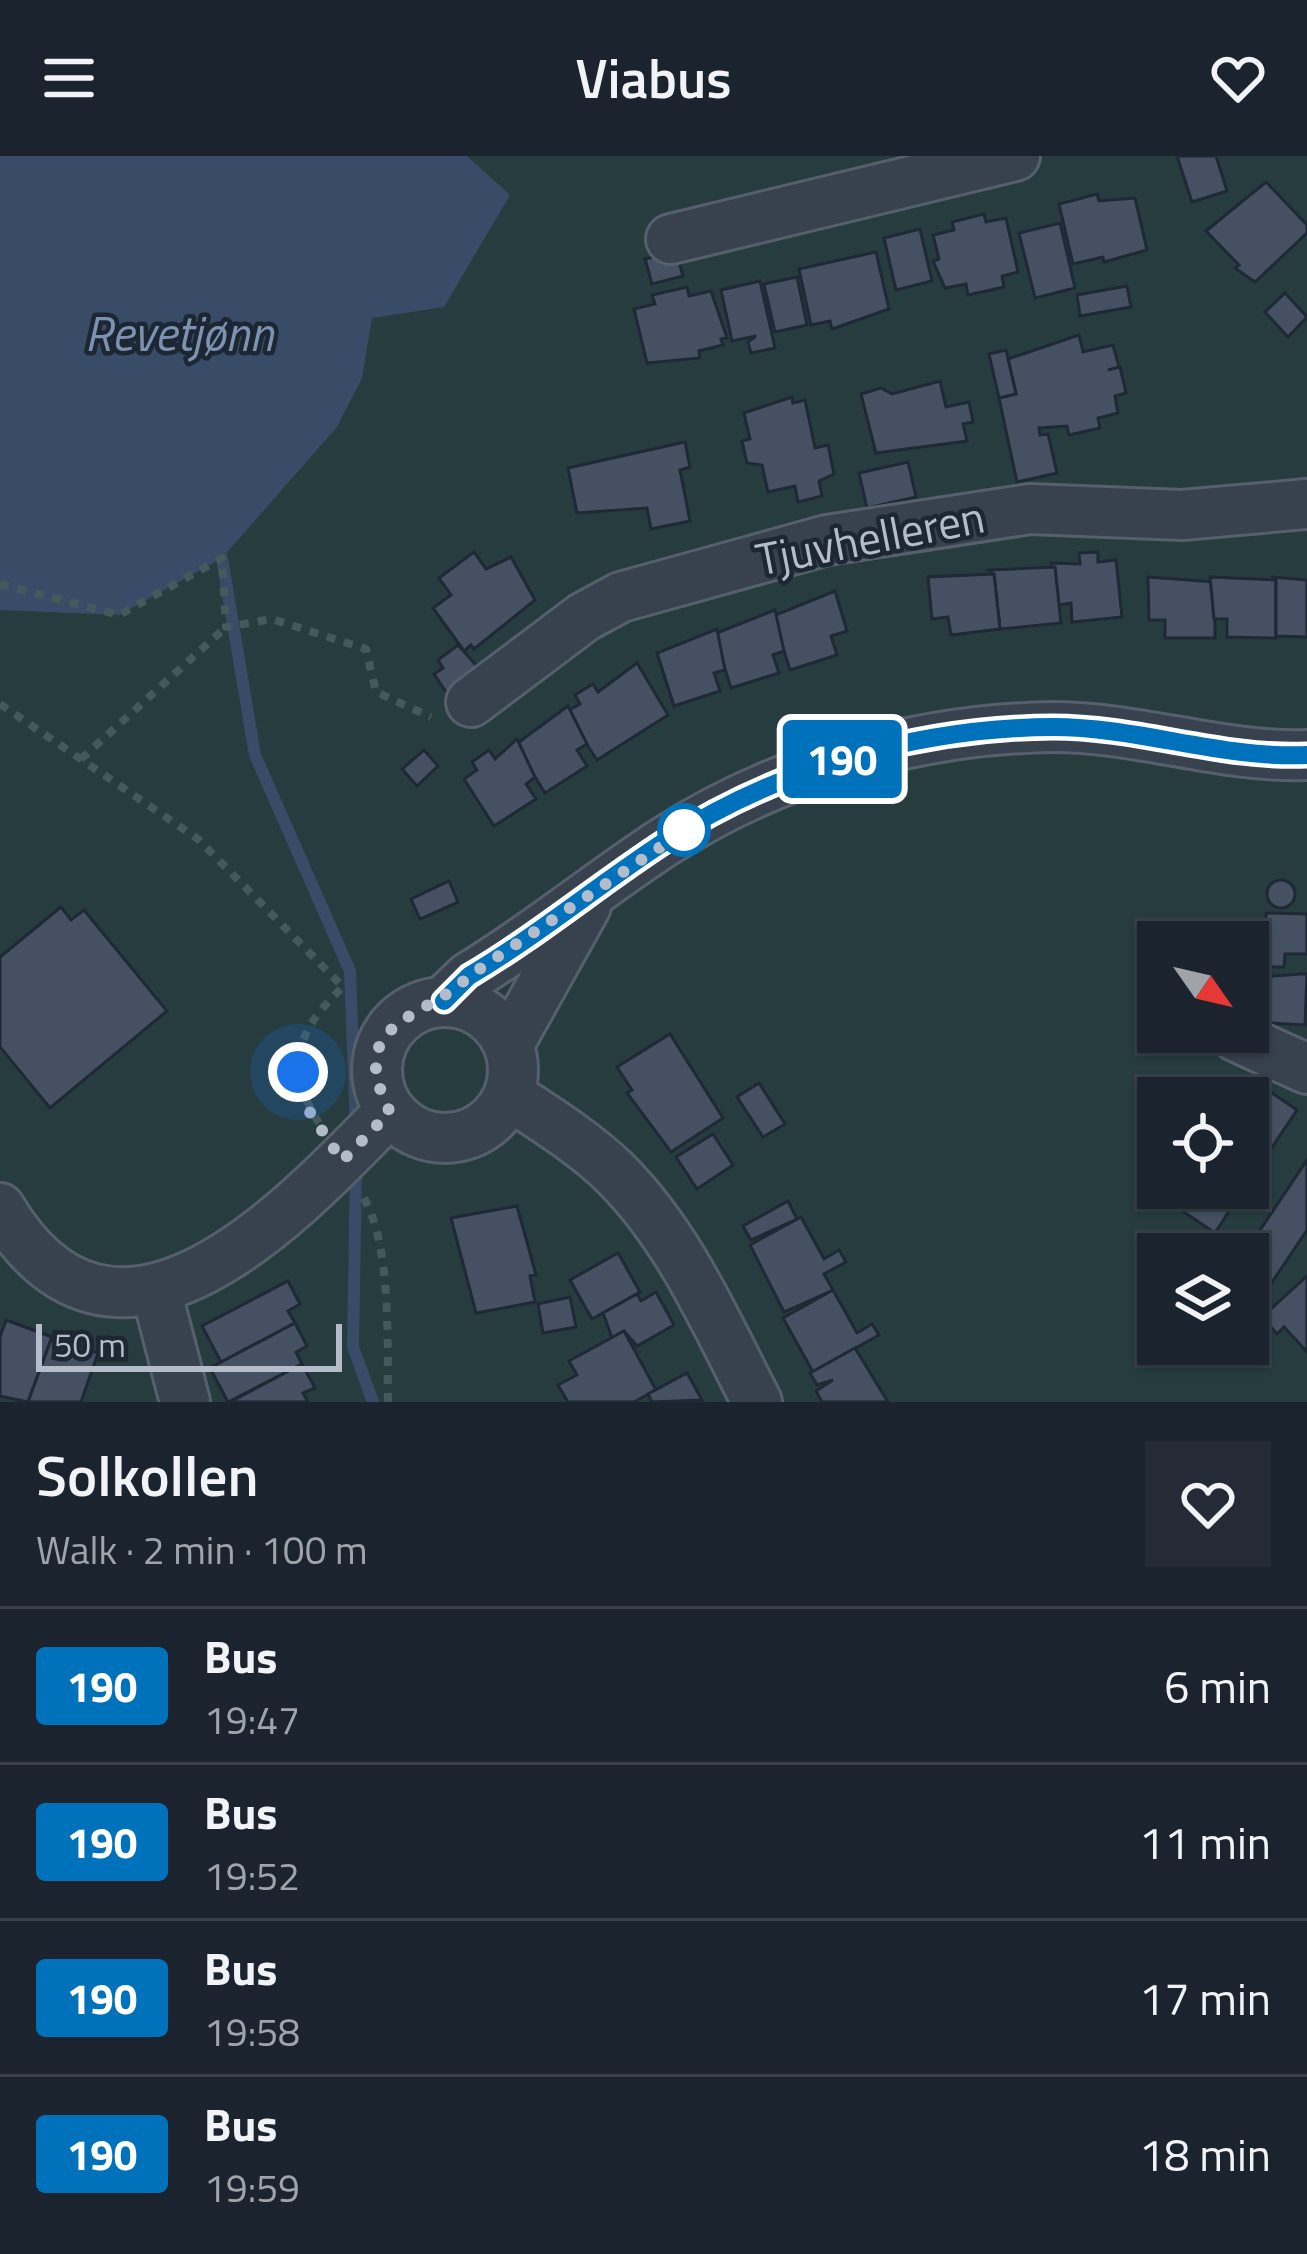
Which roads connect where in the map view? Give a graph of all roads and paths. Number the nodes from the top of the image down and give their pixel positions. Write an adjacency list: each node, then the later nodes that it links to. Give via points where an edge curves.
1 (1015, 156): 2 (street)
2 (671, 239)
3 (1307, 504): 6 (street, Tjuvhelleren, via 1182,515 1030,508 827,540 622,597)
4 (0, 584): 5 (path, via 119,615 222,558)
5 (226, 627): 6 (path, via 272,620 367,649 376,692 422,717); 9 (path)
6 (471, 702)
7 (0, 704): 9 (path)
8 (1307, 755): 10 (street, via 1090,728 904,746 839,760 727,805)
9 (81, 759): 17 (path, via 198,839 343,987 305,1032 298,1072 302,1100)
10 (591, 896): 11 (street); 12 (street)
11 (444, 1001): 12 (street, via 483,1013); 16 (street, via 422,1005 389,1030 376,1072)
12 (509, 1045): 15 (street)
13 (1269, 1051): 14 (street)
14 (1307, 1069)
15 (509, 1095): 16 (street, via 484,1127 444,1139); 20 (street, via 582,1144 648,1212 675,1249)
16 (390, 1112): 17 (street)
17 (342, 1161): 19 (street, via 247,1248); 22 (path, via 373,1215)
18 (0, 1208): 19 (street, via 46,1269 100,1294)
19 (156, 1291): 21 (street)
20 (744, 1397)
21 (185, 1402)
22 (388, 1402)

